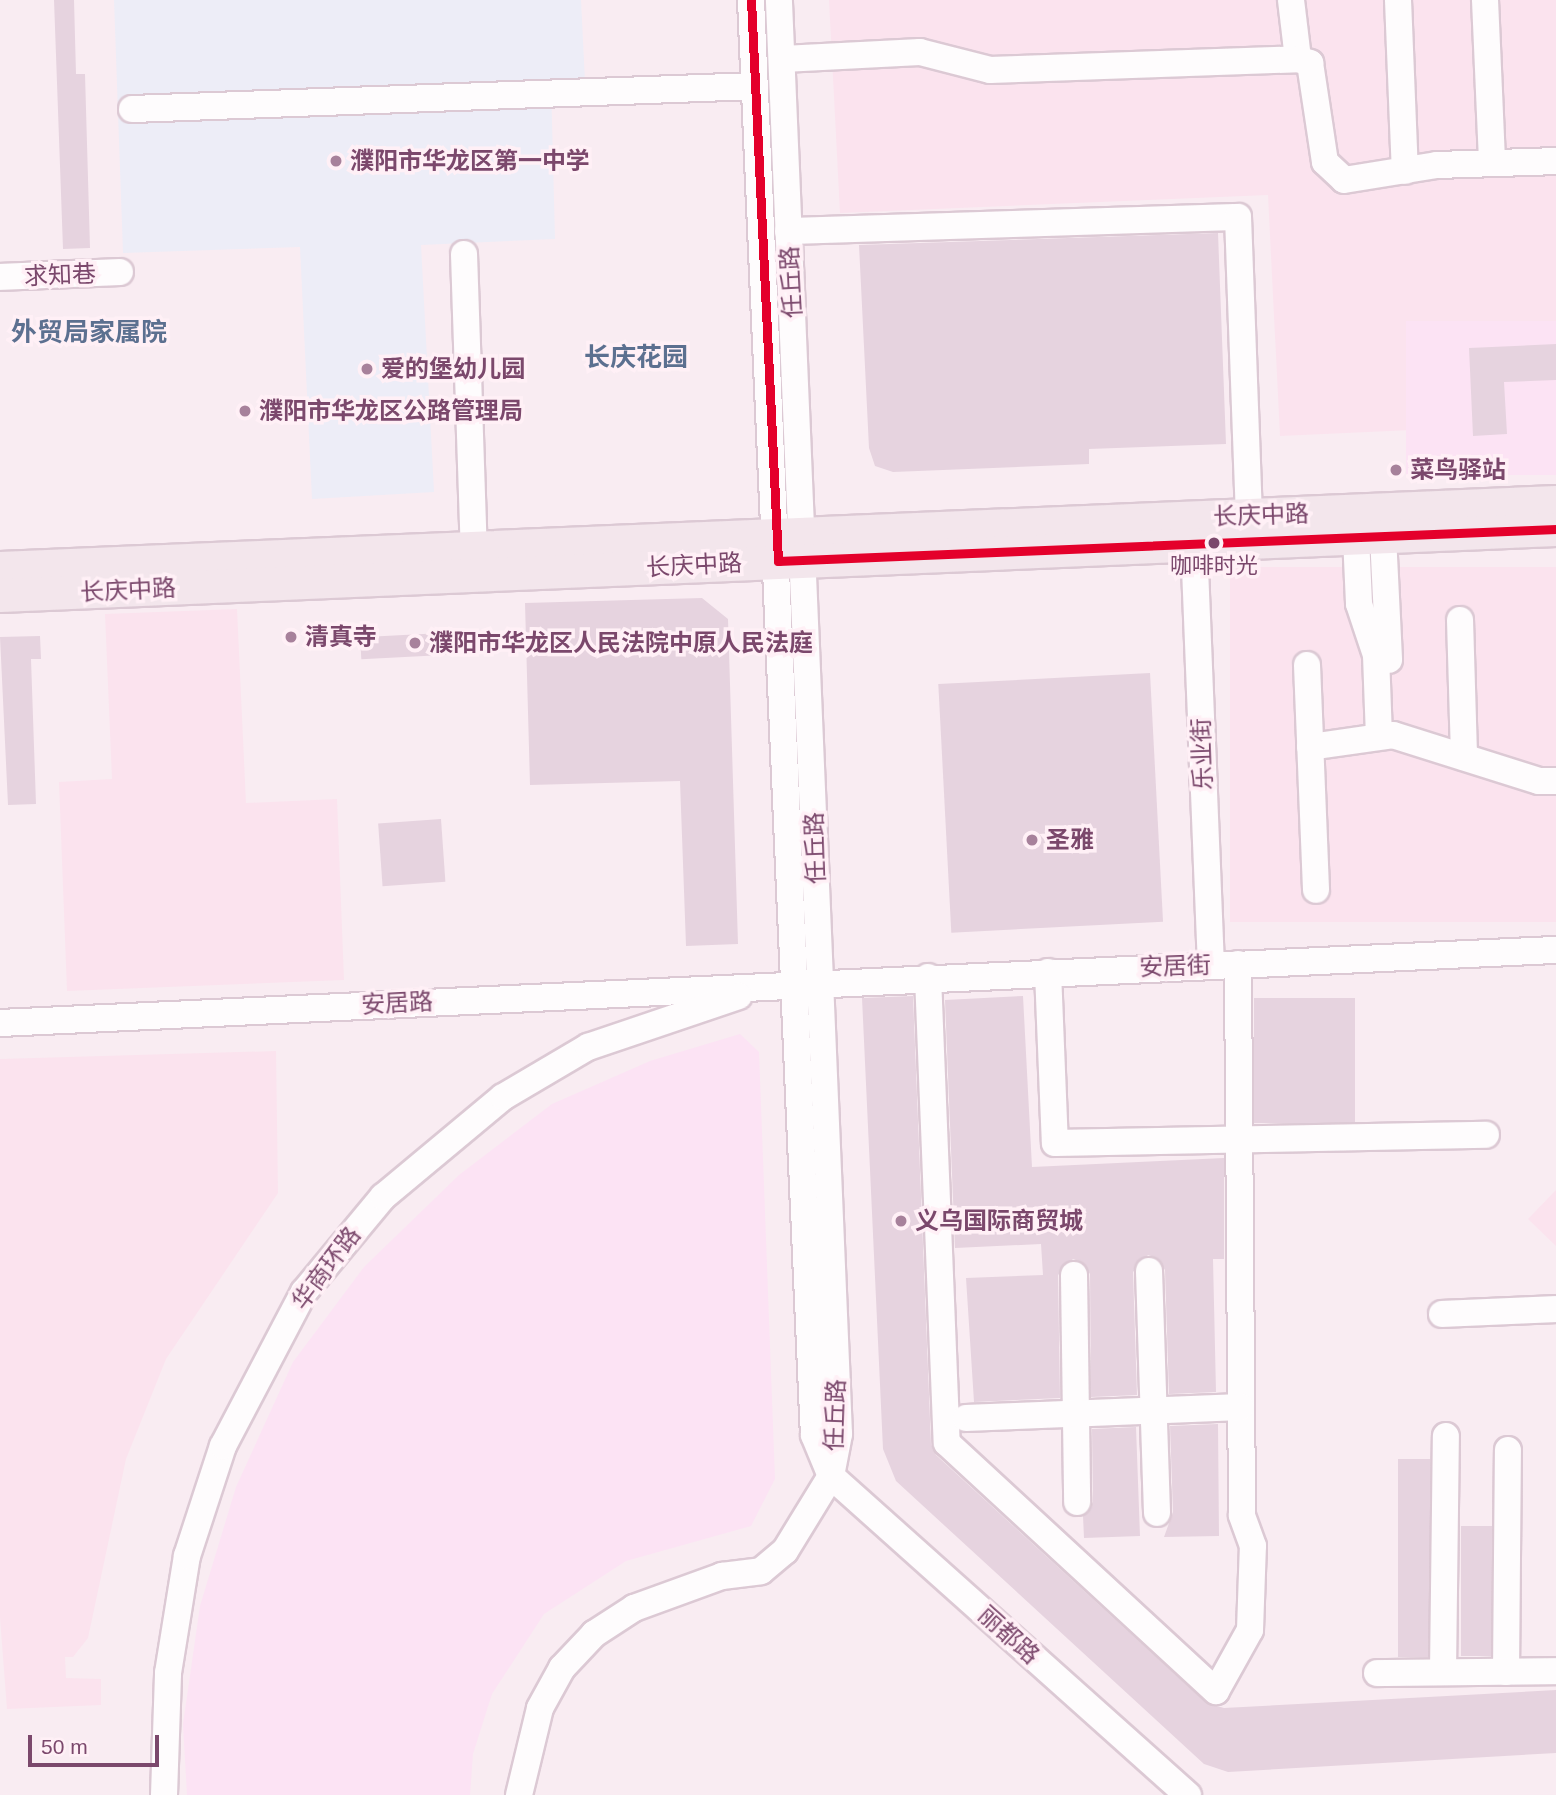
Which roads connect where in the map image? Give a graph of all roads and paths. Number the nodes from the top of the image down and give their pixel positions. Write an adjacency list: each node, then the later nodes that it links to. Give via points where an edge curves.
1 (751, 0): 8 (street, 任丘路)
2 (779, 0): 6 (street, 任丘路)
3 (1291, 0): 7 (street)
4 (1398, 0): 12 (street)
5 (1485, 0): 11 (street)
6 (783, 59): 7 (street, via 920,52 990,70); 13 (street, 任丘路)
7 (1298, 59): 12 (street, via 1310,63 1325,162 1332,173 1344,180)
8 (755, 86): 9 (street); 22 (street, 任丘路)
9 (132, 109)
10 (1556, 161): 11 (street)
11 (1492, 162): 12 (street)
12 (1405, 171)
13 (789, 231): 18 (street, via 1238,217); 22 (street, 任丘路)
14 (464, 254): 23 (street)
15 (120, 272): 16 (street, 求知巷)
16 (0, 277)
17 (1556, 502): 18 (main road, 长庆中路)
18 (1249, 515): 22 (main road, 长庆中路)
19 (1556, 529): 20 (main road, 长庆中路)
20 (1370, 536): 21 (main road, 长庆中路); 28 (street, via 1359,604 1377,655)
21 (1194, 543): 22 (main road, 长庆中路); 35 (street, 乐业街)
22 (791, 547): 23 (main road, 长庆中路); 25 (main road, 长庆中路); 38 (street, 任丘路)
23 (474, 549): 24 (main road, 长庆中路)
24 (0, 568)
25 (0, 595)
26 (1460, 620): 30 (street)
27 (1307, 665): 29 (street)
28 (1386, 735): 29 (street); 30 (street)
29 (1310, 747): 32 (street)
30 (1464, 757): 31 (street)
31 (1556, 781)
32 (1316, 890)
33 (1556, 950): 34 (street, 安居街)
34 (1238, 964): 35 (street, 安居街); 41 (street)
35 (1211, 965): 36 (street, 安居街)
36 (1048, 972): 37 (street, 安居街); 41 (street, via 1055,1143)
37 (928, 977): 38 (street, 安居街); 46 (street, via 947,1443 1216,1691 1250,1630 1253,1546 1242,1515)
38 (807, 982): 39 (street, 安居路); 52 (street, 任丘路, via 839,1434); 59 (street, 华商环路, via 683,1012 544,1069 462,1128 383,1197 342,1243 304,1292 274,1345 203,1499 174,1616 163,1727)
39 (0, 1023)
40 (1486, 1135): 41 (street)
41 (1240, 1140): 46 (street)
42 (1149, 1271): 47 (street)
43 (1074, 1275): 48 (street)
44 (1556, 1309): 45 (street)
45 (1442, 1314)
46 (1241, 1407): 47 (street)
47 (1154, 1410): 48 (street); 54 (street)
48 (1076, 1413): 49 (street); 53 (street)
49 (966, 1418)
50 (1446, 1436): 56 (street)
51 (1508, 1450): 57 (street)
52 (831, 1476): 60 (street, via 785,1550 761,1571 678,1589 594,1634 562,1668 540,1708); 61 (street, 丽都路)
53 (1077, 1502)
54 (1157, 1513)
55 (1556, 1671): 57 (street)
56 (1443, 1672): 57 (street); 58 (street)
57 (1506, 1672)
58 (1377, 1673)
59 (164, 1795)
60 (519, 1795)
61 (1188, 1795)

